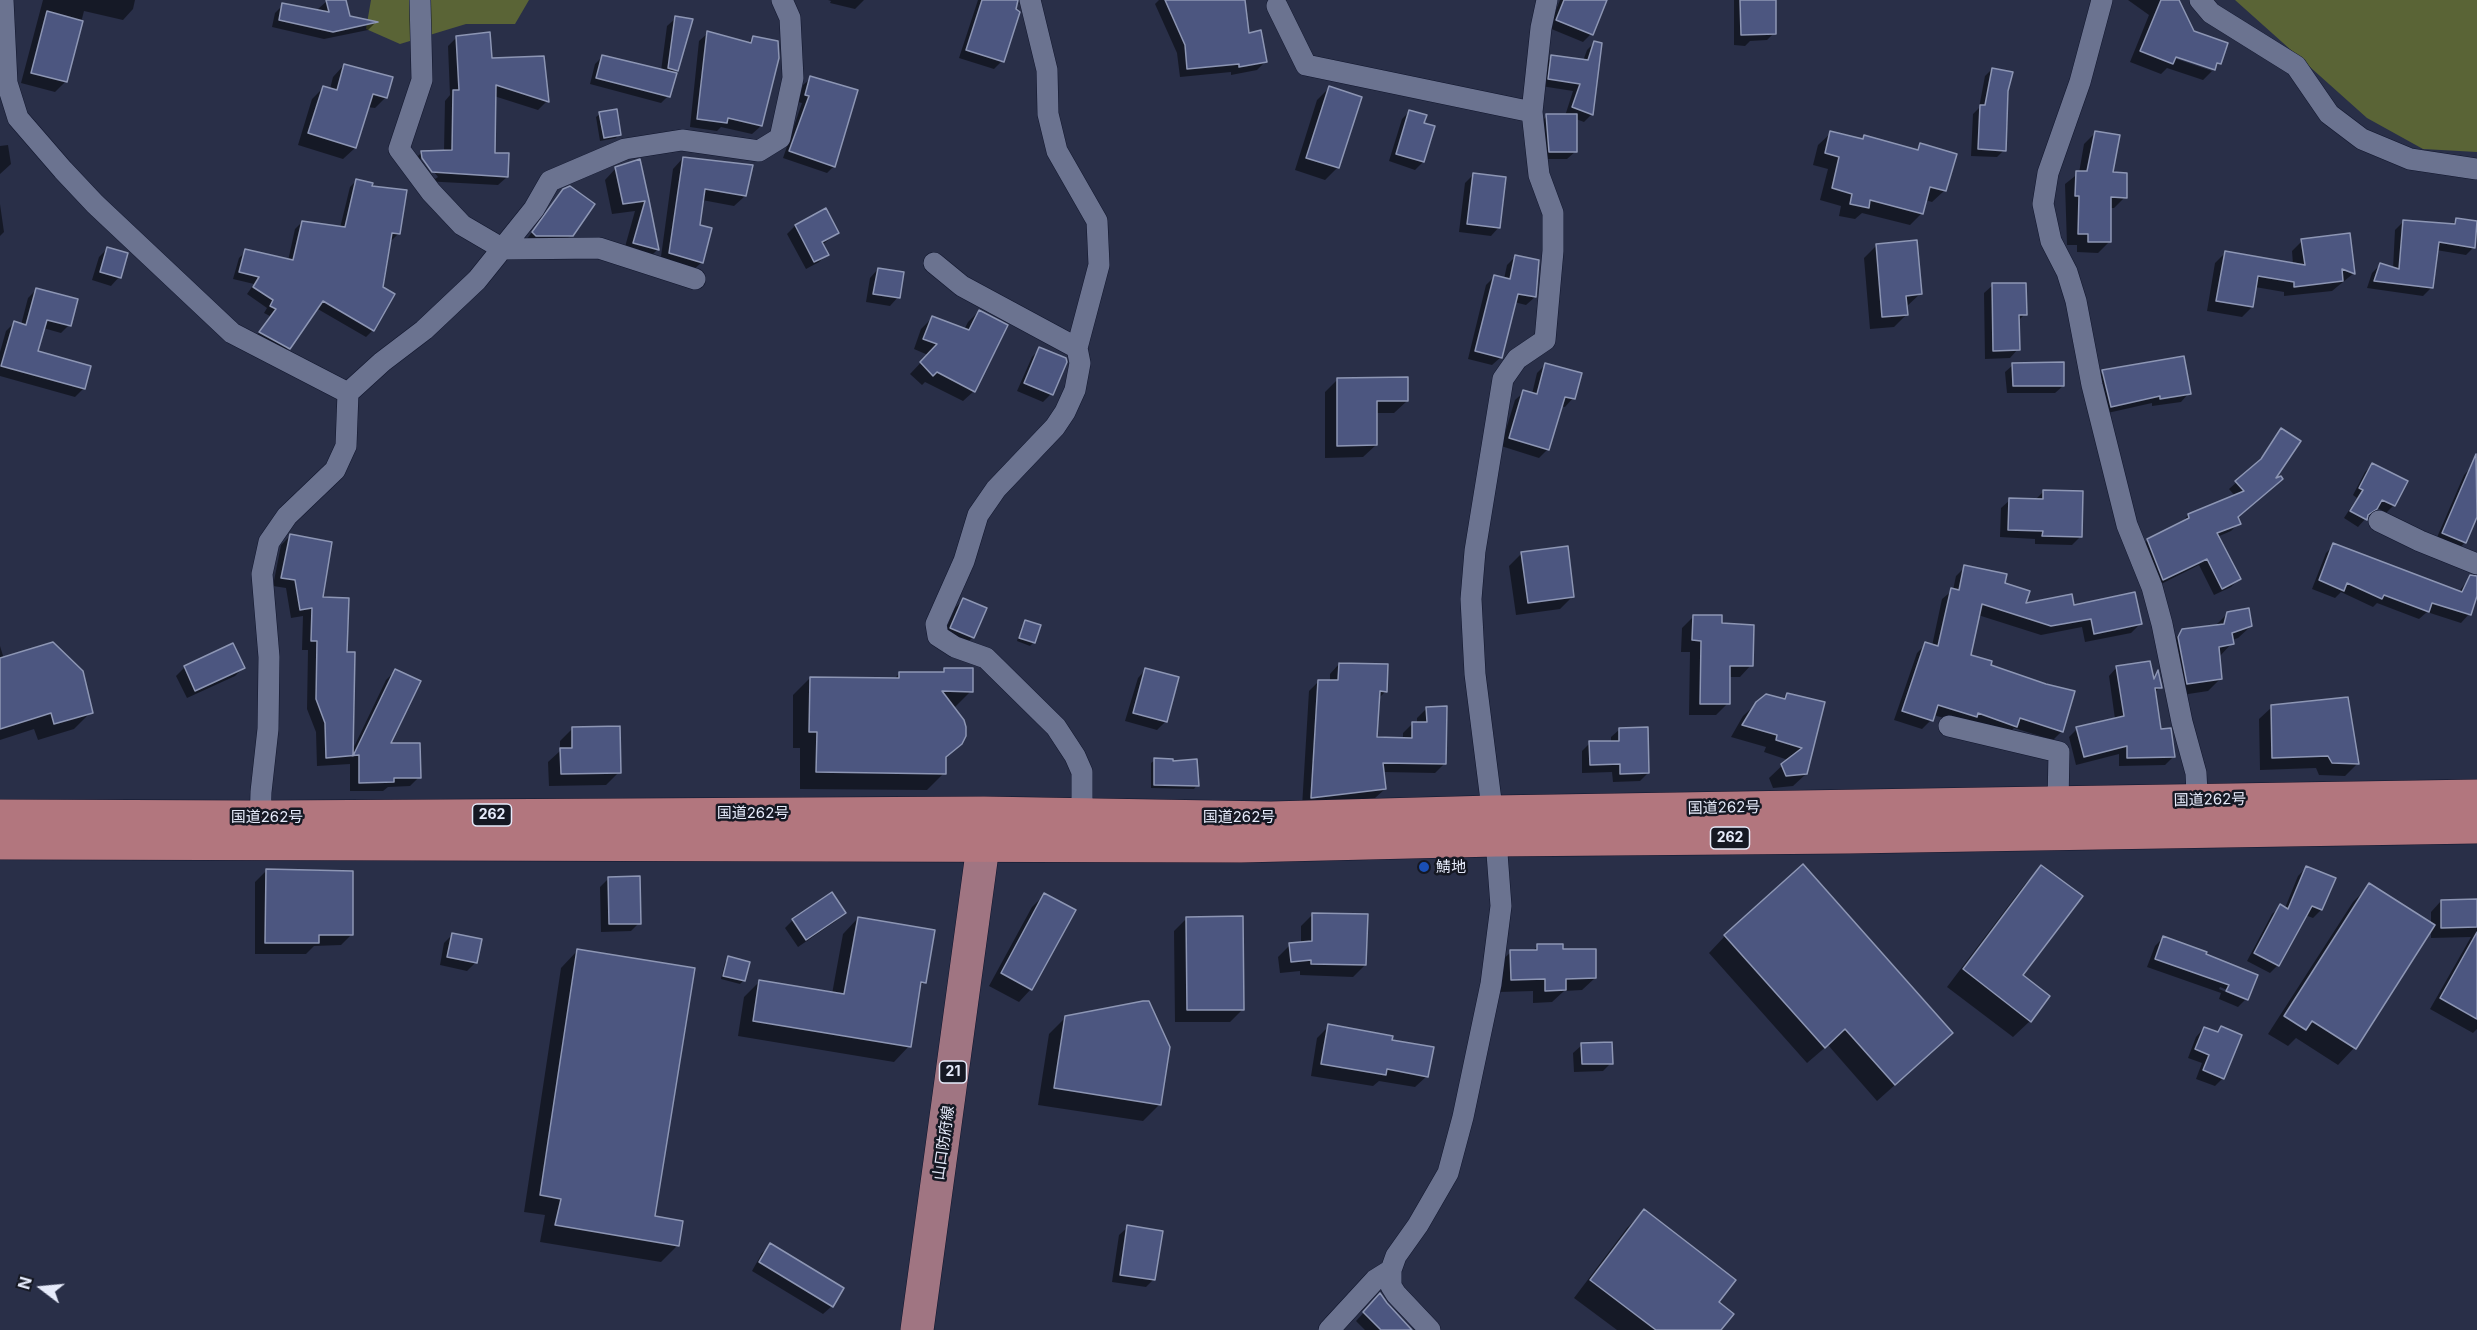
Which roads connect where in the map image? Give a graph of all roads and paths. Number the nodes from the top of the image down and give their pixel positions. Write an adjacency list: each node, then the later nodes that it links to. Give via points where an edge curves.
1 (3, 0): 15 (street, via 7,83 18,118 63,170 232,333)
2 (420, 0): 11 (street, via 422,80 399,149 462,225)
3 (782, 0): 11 (street, via 790,18 793,78 780,138 759,151 682,140 625,149 550,181)
4 (1030, 0): 14 (street, via 1047,70 1048,114 1057,151 1097,221 1099,265)
5 (1547, 0): 9 (street)
6 (2102, 0): 24 (street, via 2080,81 2048,173 2043,204 2051,241 2076,301 2091,385 2127,525 2152,587 2196,773)
7 (2200, 0): 10 (street, via 2211,13 2296,66 2329,114 2362,139 2410,159)
8 (1277, 6): 9 (street, via 1306,65)
9 (1532, 112): 25 (street, via 1539,175 1553,213 1545,340 1517,359 1503,379 1471,599 1475,674)
10 (2477, 169)
11 (503, 249): 13 (street, via 599,248); 15 (street, via 454,303)
12 (934, 263): 14 (street, via 962,286)
13 (695, 279)
14 (1077, 348): 23 (street, via 1080,363 1075,390 1065,412 996,489 978,515 964,561 936,624 938,636 986,658 1056,727 1082,772)
15 (348, 393): 27 (street, via 346,446 335,470 287,516 268,542 262,574 269,657 268,729)
16 (2379, 521): 17 (street)
17 (2477, 564)
18 (1949, 726): 20 (street, via 2059,752)
19 (2477, 796): 24 (highway, 国道262号 / 262)
20 (2058, 803): 24 (highway, 国道262号 / 262); 25 (highway, 国道262号 / 262)
21 (984, 813): 23 (highway, 国道262号 / 262); 27 (highway, 国道262号 / 262); 29 (main road, 山口防府線 / 21)
22 (0, 816): 27 (highway, 国道262号 / 262)
23 (1082, 816): 25 (highway, 国道262号 / 262)
24 (2198, 816): 25 (highway, 国道262号 / 262); 26 (highway, 国道262号 / 262)
25 (1494, 826): 29 (highway, 国道262号 / 262, via 1241,846); 30 (street, via 1501,906 1491,984 1463,1117 1448,1173)
26 (2477, 827)
27 (260, 830): 28 (highway, 国道262号 / 262); 29 (highway, 国道262号 / 262)
28 (0, 843)
29 (983, 846): 31 (main road, 山口防府線 / 21)
30 (1391, 1270): 32 (street, via 1375,1280); 33 (street, via 1391,1286 1396,1294)
31 (918, 1330)
32 (1329, 1330)
33 (1430, 1330)

